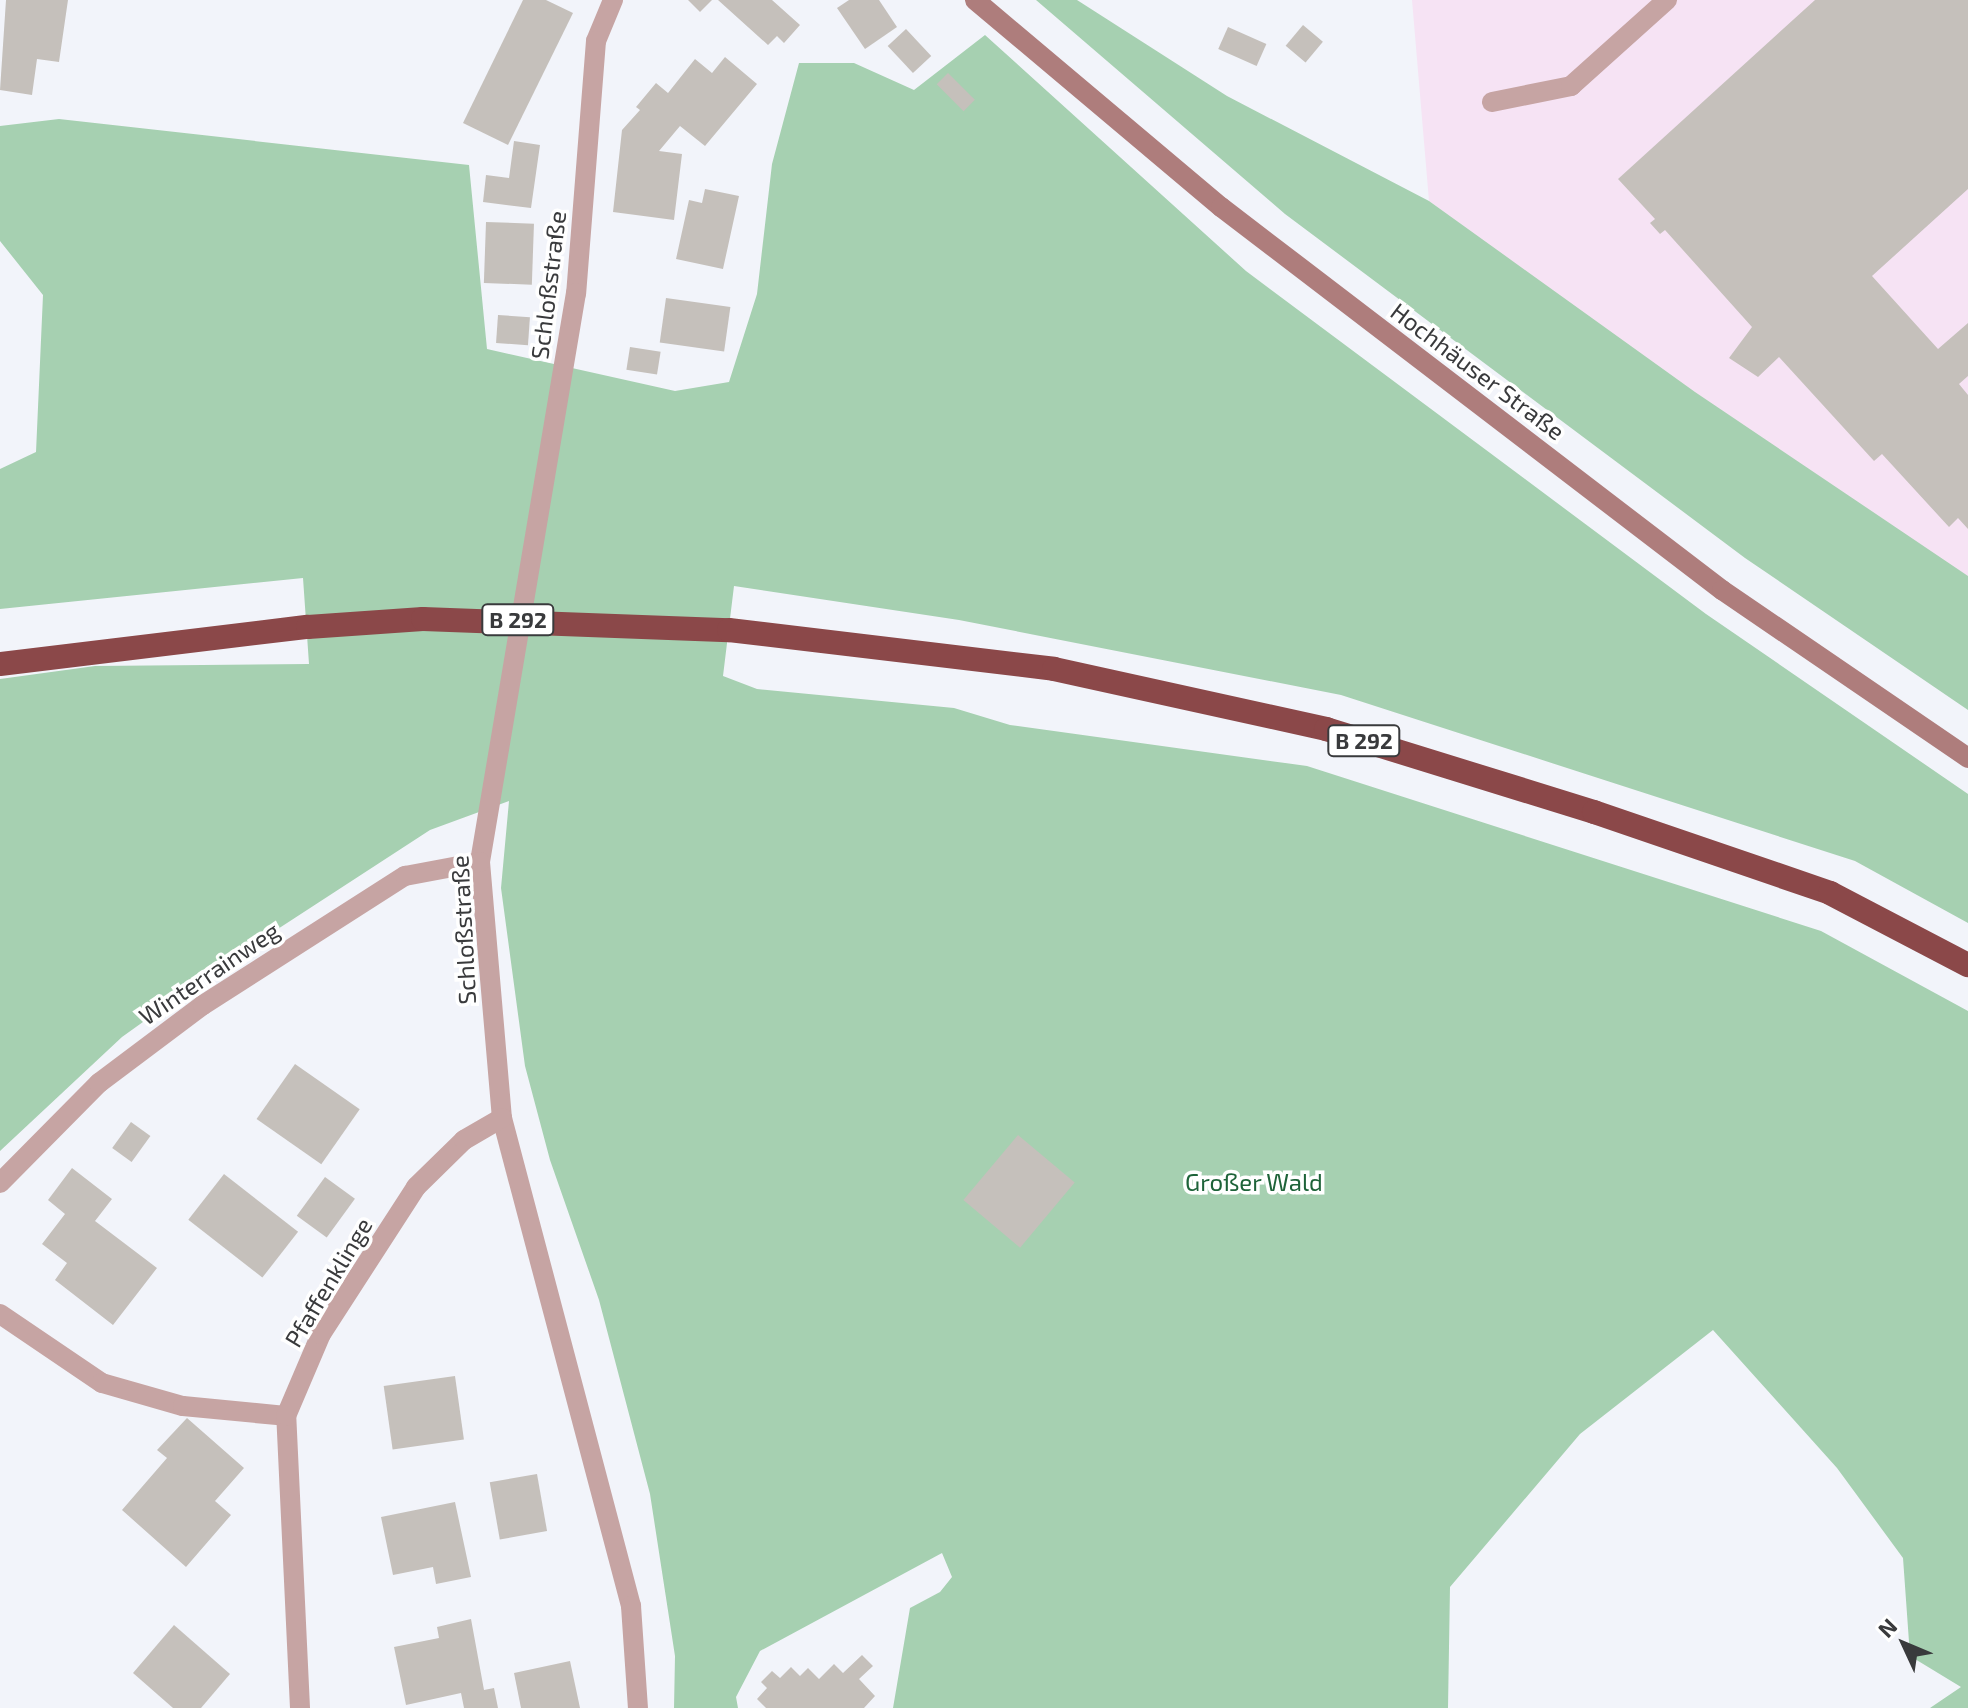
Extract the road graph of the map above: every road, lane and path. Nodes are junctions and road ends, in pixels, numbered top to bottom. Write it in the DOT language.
graph roads {
  1 [pos="613,0"];
  2 [pos="975,0"];
  3 [pos="1667,0"];
  4 [pos="1492,102"];
  5 [pos="0,664"];
  6 [pos="1968,758"];
  7 [pos="480,862"];
  8 [pos="1968,965"];
  9 [pos="502,1118"];
  10 [pos="0,1183"];
  11 [pos="0,1314"];
  12 [pos="286,1416"];
  13 [pos="300,1708"];
  14 [pos="638,1708"];
  1 -- 7 [label="street, Schloßstraße"];
  2 -- 6 [label="street, Hochhäuser Straße"];
  3 -- 4 [label="street"];
  5 -- 8 [label="highway, B 292"];
  7 -- 9 [label="street, Schloßstraße"];
  7 -- 10 [label="street, Winterrainweg"];
  9 -- 12 [label="street, Pfaffenklinge"];
  9 -- 14 [label="street, Schloßstraße"];
  11 -- 12 [label="street"];
  12 -- 13 [label="street, Pfaffenklinge"];
}
